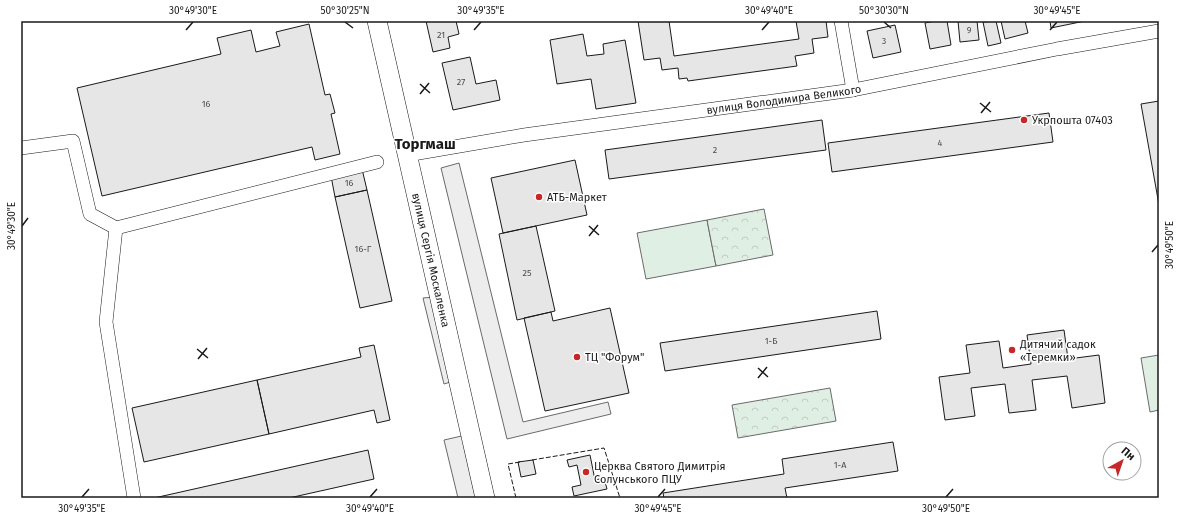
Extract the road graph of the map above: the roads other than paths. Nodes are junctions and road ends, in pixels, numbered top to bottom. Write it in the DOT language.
graph roads {
  1 [pos="377,21"];
  2 [pos="842,21"];
  3 [pos="1159,31"];
  4 [pos="853,90"];
  5 [pos="21,148"];
  6 [pos="407,155"];
  7 [pos="377,162"];
  8 [pos="116,228"];
  9 [pos="134,498"];
  10 [pos="486,498"];
  1 -- 6 [label="main road, вулиця Сергія Москаленка"];
  2 -- 4 [label="street"];
  3 -- 4 [label="street, вулиця Володимира Великого"];
  4 -- 6 [label="street, вулиця Володимира Великого"];
  5 -- 8 [label="street"];
  6 -- 10 [label="main road, вулиця Сергія Москаленка"];
  7 -- 8 [label="street"];
  8 -- 9 [label="street"];
}
